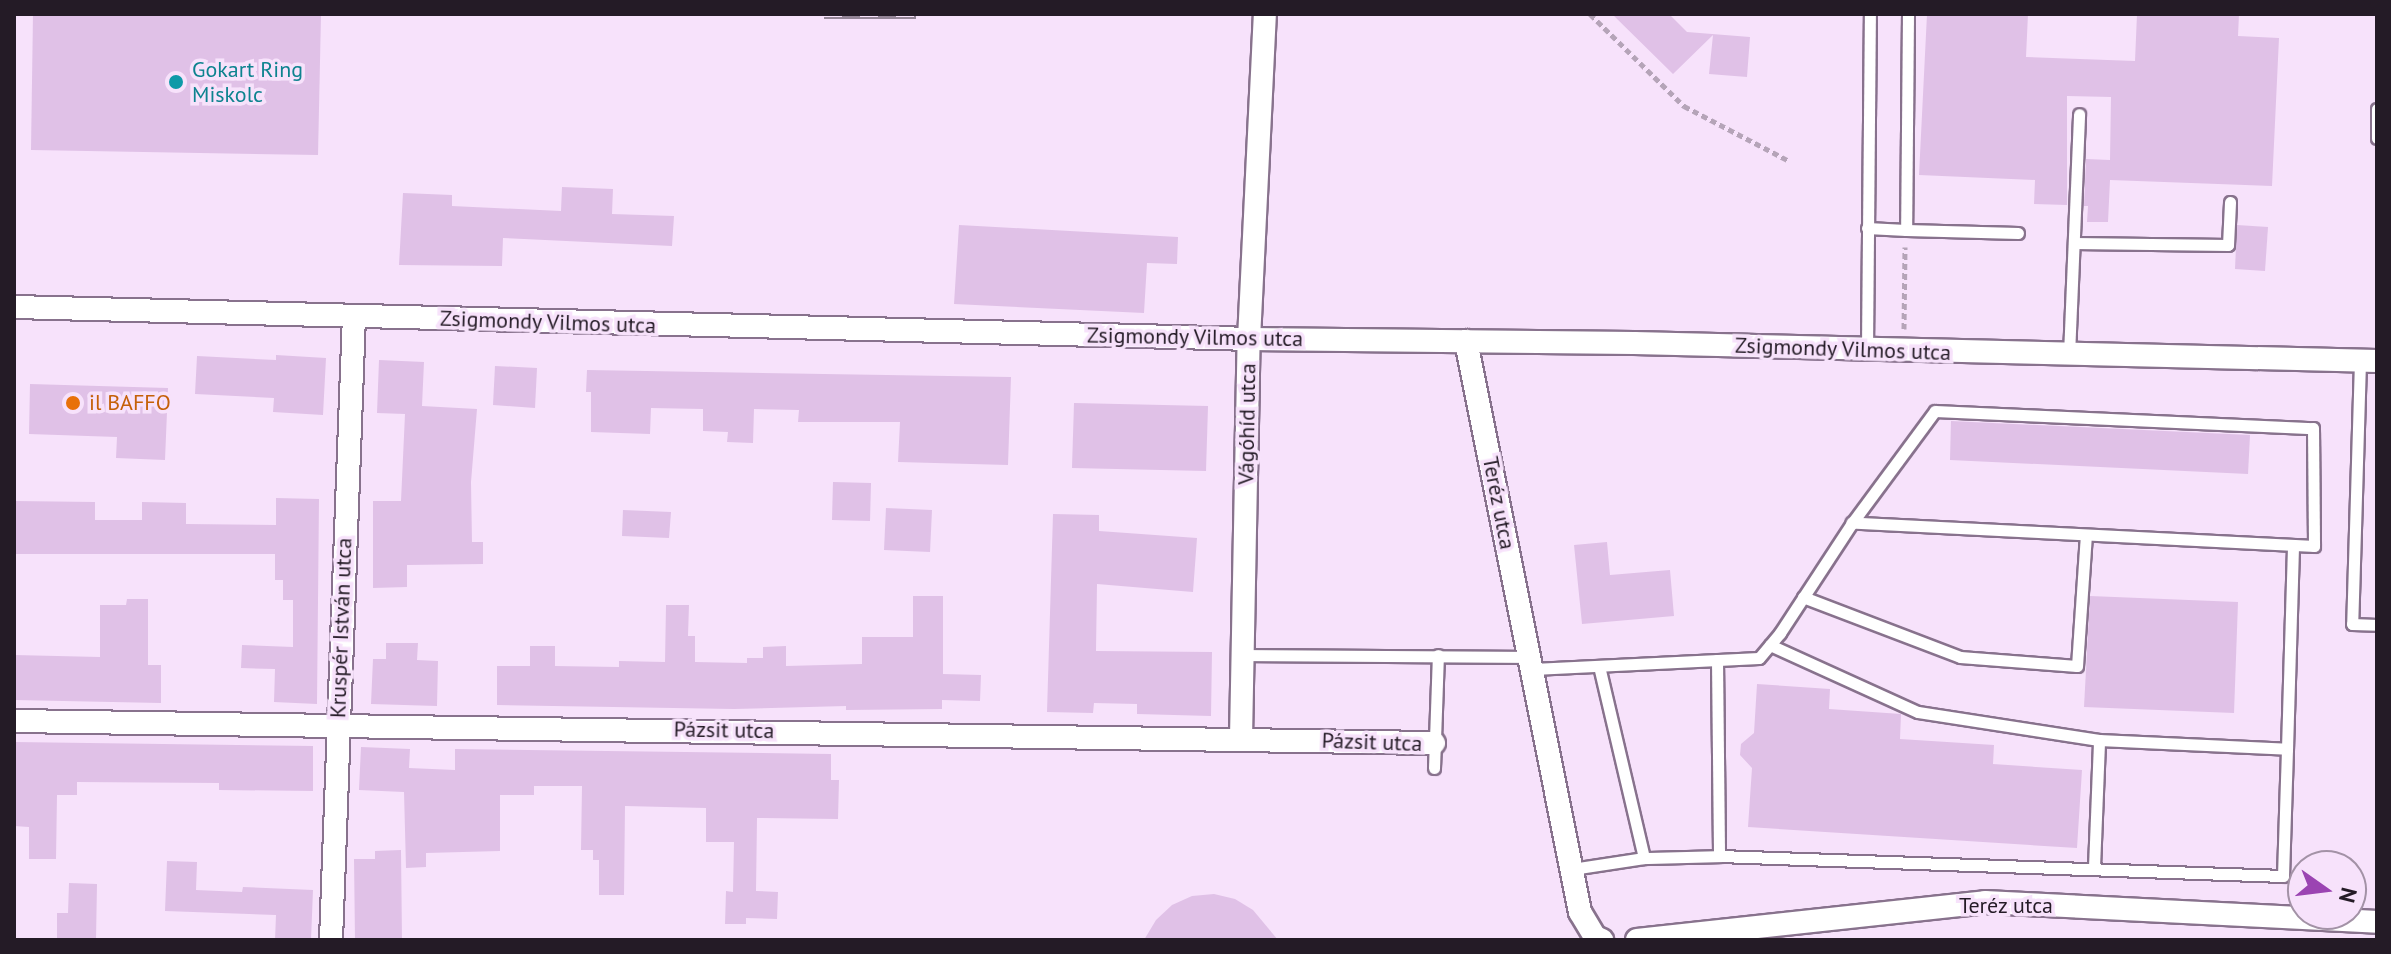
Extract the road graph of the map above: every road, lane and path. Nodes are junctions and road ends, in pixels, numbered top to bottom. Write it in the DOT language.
graph roads {
  1 [pos="1265,14"];
  2 [pos="1590,14"];
  3 [pos="1870,14"];
  4 [pos="1908,14"];
  5 [pos="2377,109"];
  6 [pos="2079,114"];
  7 [pos="2377,138"];
  8 [pos="1789,161"];
  9 [pos="2230,202"];
  10 [pos="1867,228"];
  11 [pos="1906,230"];
  12 [pos="2018,233"];
  13 [pos="2074,243"];
  14 [pos="14,307"];
  15 [pos="354,316"];
  16 [pos="1249,339"];
  17 [pos="1466,341"];
  18 [pos="1867,350"];
  19 [pos="1904,351"];
  20 [pos="2069,355"];
  21 [pos="2369,361"];
  22 [pos="1852,523"];
  23 [pos="2086,535"];
  24 [pos="2293,545"];
  25 [pos="1803,597"];
  26 [pos="2377,625"];
  27 [pos="1770,645"];
  28 [pos="1242,655"];
  29 [pos="1438,655"];
  30 [pos="1717,660"];
  31 [pos="1531,663"];
  32 [pos="1599,666"];
  33 [pos="14,721"];
  34 [pos="337,726"];
  35 [pos="1241,738"];
  36 [pos="2099,740"];
  37 [pos="1434,743"];
  38 [pos="2287,749"];
  39 [pos="1434,768"];
  40 [pos="1719,856"];
  41 [pos="1644,858"];
  42 [pos="2094,867"];
  43 [pos="1572,869"];
  44 [pos="2377,922"];
  45 [pos="331,940"];
  46 [pos="1602,940"];
  47 [pos="1637,940"];
  1 -- 16 [label="street, Vágóhíd utca"];
  2 -- 8 [label="path"];
  3 -- 10 [label="lane"];
  4 -- 11 [label="lane"];
  5 -- 7 [label="lane"];
  6 -- 13 [label="lane"];
  9 -- 13 [label="lane"];
  10 -- 11 [label="lane"];
  10 -- 18 [label="lane"];
  11 -- 12 [label="lane"];
  11 -- 19 [label="path"];
  13 -- 20 [label="lane"];
  14 -- 15 [label="street, Zsigmondy Vilmos utca"];
  15 -- 16 [label="street, Zsigmondy Vilmos utca"];
  15 -- 34 [label="street, Kruspér István utca"];
  16 -- 17 [label="street, Zsigmondy Vilmos utca"];
  16 -- 28 [label="street, Vágóhíd utca"];
  17 -- 18 [label="street, Zsigmondy Vilmos utca"];
  17 -- 31 [label="street, Teréz utca"];
  18 -- 19 [label="street, Zsigmondy Vilmos utca"];
  19 -- 20 [label="street, Zsigmondy Vilmos utca"];
  20 -- 21 [label="street, Zsigmondy Vilmos utca"];
  21 -- 26 [label="lane"];
  22 -- 23 [label="lane"];
  22 -- 24 [label="lane"];
  22 -- 25 [label="lane"];
  23 -- 24 [label="lane"];
  23 -- 25 [label="lane"];
  24 -- 38 [label="lane"];
  25 -- 27 [label="lane"];
  27 -- 30 [label="lane"];
  27 -- 36 [label="lane"];
  28 -- 29 [label="lane"];
  28 -- 35 [label="street, Vágóhíd utca"];
  29 -- 31 [label="lane"];
  29 -- 37 [label="lane"];
  30 -- 32 [label="lane"];
  30 -- 40 [label="lane"];
  31 -- 32 [label="lane"];
  31 -- 43 [label="street, Teréz utca"];
  32 -- 41 [label="lane"];
  33 -- 34 [label="street, Pázsit utca"];
  34 -- 35 [label="street, Pázsit utca"];
  34 -- 45 [label="street, Kruspér István utca"];
  35 -- 37 [label="street, Pázsit utca"];
  36 -- 38 [label="lane"];
  36 -- 42 [label="lane"];
  37 -- 39 [label="lane"];
  38 -- 42 [label="lane"];
  40 -- 41 [label="lane"];
  40 -- 42 [label="lane"];
  41 -- 43 [label="lane"];
  43 -- 46 [label="street, Teréz utca"];
  44 -- 47 [label="street, Teréz utca"];
}
